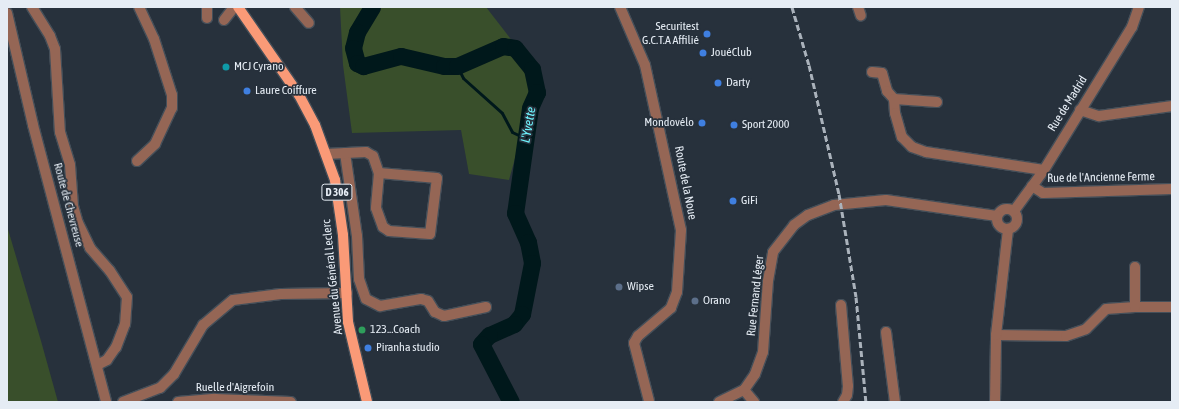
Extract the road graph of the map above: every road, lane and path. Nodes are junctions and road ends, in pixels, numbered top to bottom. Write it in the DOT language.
graph roads {
  1 [pos="32,7"];
  2 [pos="139,7"];
  3 [pos="207,7"];
  4 [pos="234,7"];
  5 [pos="238,7"];
  6 [pos="295,7"];
  7 [pos="620,7"];
  8 [pos="1139,7"];
  9 [pos="7,13"];
  10 [pos="207,18"];
  11 [pos="224,20"];
  12 [pos="309,23"];
  13 [pos="872,72"];
  14 [pos="894,98"];
  15 [pos="937,102"];
  16 [pos="1172,106"];
  17 [pos="1080,110"];
  18 [pos="345,153"];
  19 [pos="326,154"];
  20 [pos="137,161"];
  21 [pos="1044,170"];
  22 [pos="379,173"];
  23 [pos="1032,186"];
  24 [pos="1172,189"];
  25 [pos="1014,211"];
  26 [pos="997,216"];
  27 [pos="1008,229"];
  28 [pos="1135,267"];
  29 [pos="347,293"];
  30 [pos="841,305"];
  31 [pos="486,307"];
  32 [pos="1135,307"];
  33 [pos="1172,307"];
  34 [pos="886,332"];
  35 [pos="996,335"];
  36 [pos="97,364"];
  37 [pos="744,390"];
  38 [pos="105,398"];
  39 [pos="114,402"];
  40 [pos="123,402"];
  41 [pos="178,402"];
  42 [pos="292,402"];
  43 [pos="366,402"];
  44 [pos="648,402"];
  45 [pos="719,402"];
  46 [pos="754,402"];
  47 [pos="843,402"];
  48 [pos="895,402"];
  49 [pos="995,402"];
  1 -- 36 [label="street"];
  2 -- 20 [label="street"];
  3 -- 10 [label="street"];
  4 -- 11 [label="street"];
  5 -- 19 [label="main road, Avenue du Général Leclerc / D 306"];
  6 -- 12 [label="street"];
  7 -- 44 [label="street, Route de la Noue"];
  8 -- 17 [label="street, Rue de Madrid"];
  9 -- 36 [label="street, Route de Chevreuse"];
  13 -- 14 [label="street"];
  14 -- 15 [label="street"];
  14 -- 21 [label="street"];
  16 -- 17 [label="street"];
  17 -- 21 [label="street, Rue de Madrid"];
  18 -- 19 [label="street"];
  18 -- 22 [label="street"];
  18 -- 31 [label="street"];
  19 -- 29 [label="main road, Avenue du Général Leclerc / D 306"];
  21 -- 23 [label="street, Rue de Madrid"];
  22 -- 22 [label="street"];
  23 -- 24 [label="street, Rue de l'Ancienne Ferme"];
  23 -- 25 [label="street, Rue de Madrid"];
  25 -- 26 [label="street"];
  25 -- 27 [label="street"];
  26 -- 27 [label="street"];
  26 -- 37 [label="street, Rue Fernand Léger"];
  27 -- 35 [label="street"];
  28 -- 32 [label="street"];
  29 -- 40 [label="street"];
  29 -- 43 [label="main road, Avenue du Général Leclerc / D 306"];
  30 -- 47 [label="street"];
  32 -- 33 [label="street"];
  32 -- 35 [label="street"];
  34 -- 48 [label="street"];
  35 -- 49 [label="street"];
  36 -- 38 [label="street, Route de Chevreuse"];
  37 -- 45 [label="street"];
  37 -- 46 [label="street"];
  38 -- 39 [label="street"];
  41 -- 42 [label="street, Ruelle d'Aigrefoin"];
}
